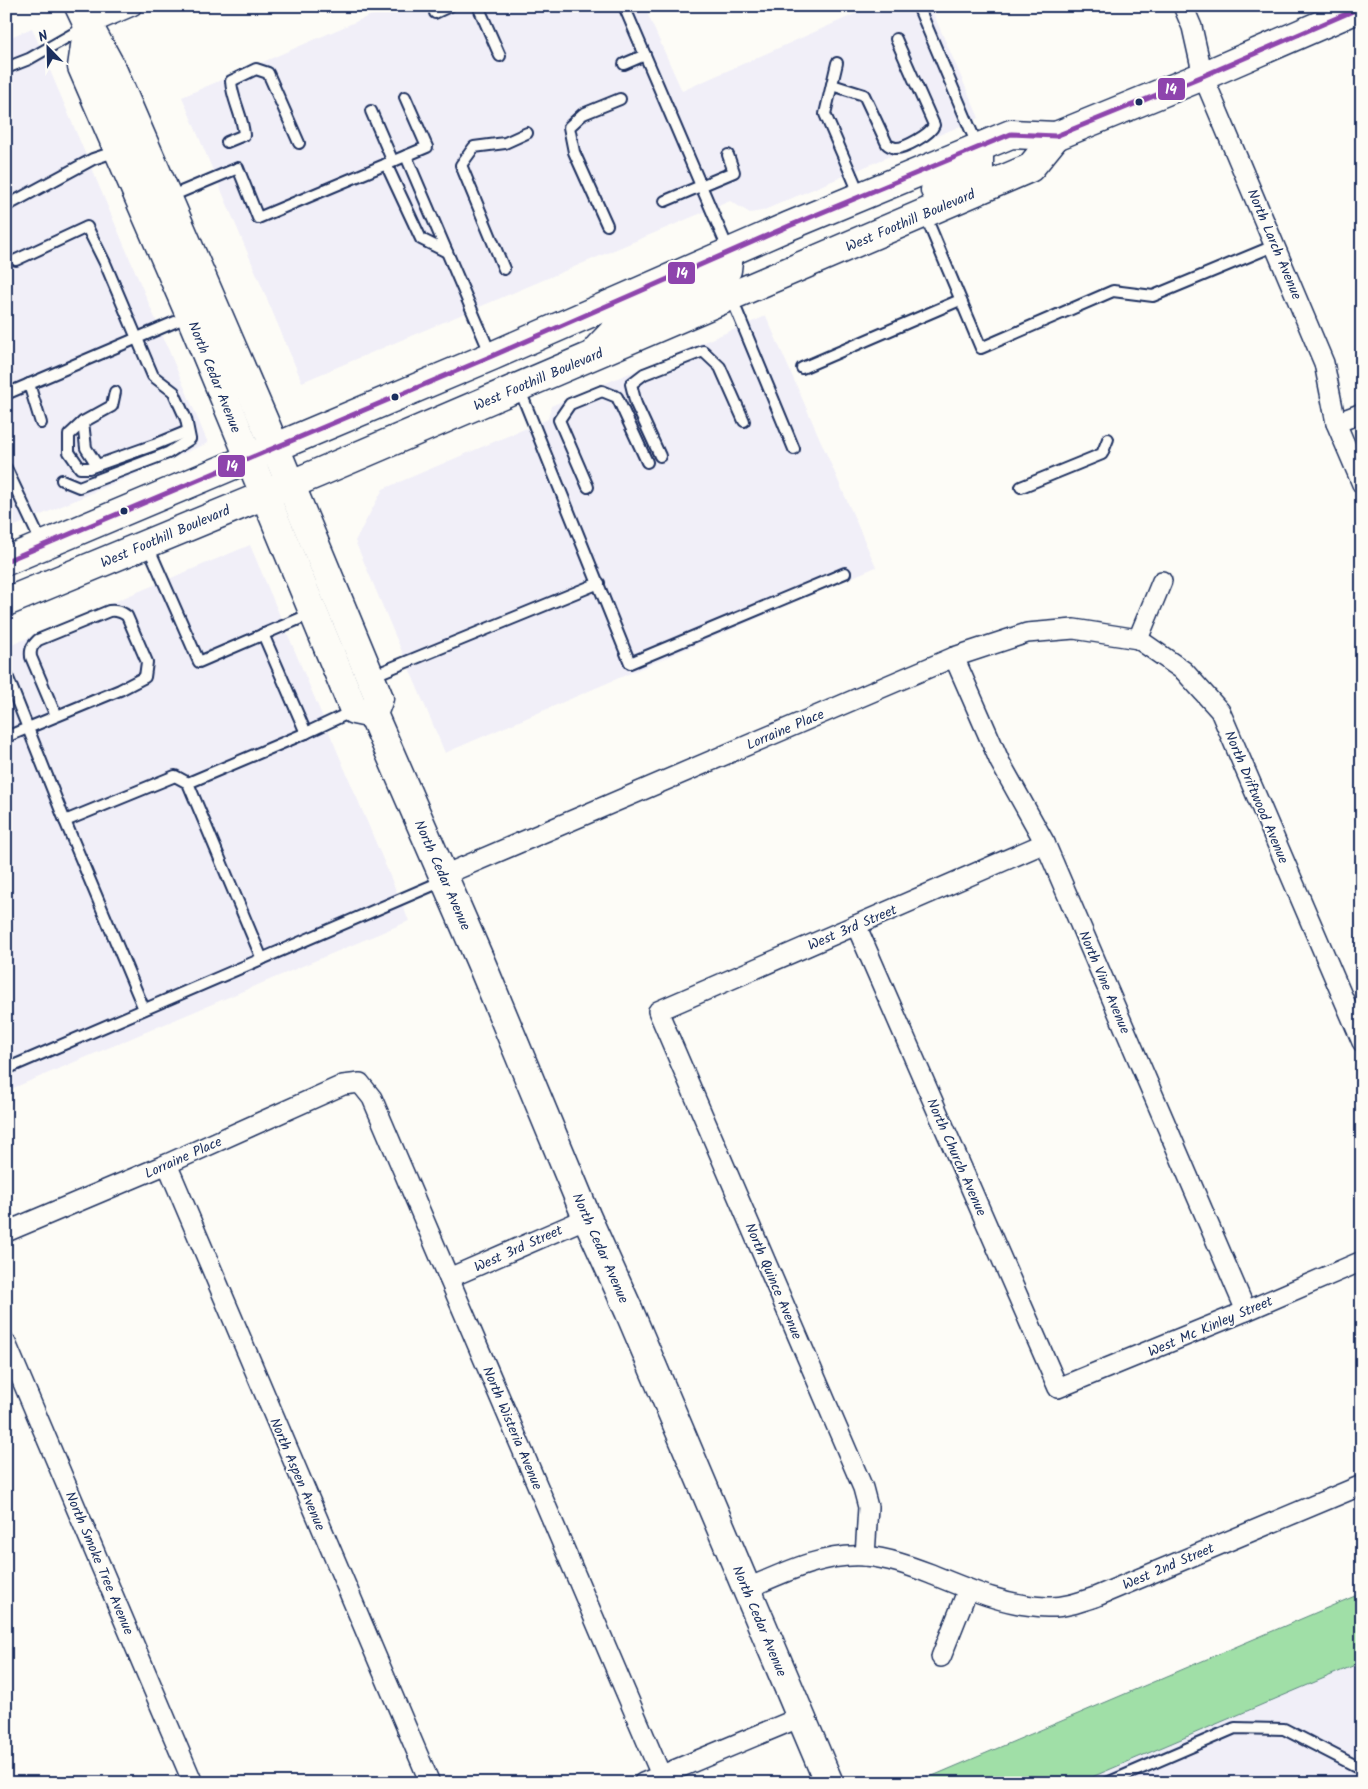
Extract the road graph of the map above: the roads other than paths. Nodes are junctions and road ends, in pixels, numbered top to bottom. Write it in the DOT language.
graph roads {
  1 [pos="132,6"];
  2 [pos="450,6"];
  3 [pos="478,6"];
  4 [pos="624,6"];
  5 [pos="918,6"];
  6 [pos="1183,6"];
  7 [pos="1362,6"];
  8 [pos="435,13"];
  9 [pos="84,16"];
  10 [pos="896,39"];
  11 [pos="645,55"];
  12 [pos="500,56"];
  13 [pos="837,63"];
  14 [pos="624,64"];
  15 [pos="6,68"];
  16 [pos="1203,76"];
  17 [pos="832,86"];
  18 [pos="405,97"];
  19 [pos="620,99"];
  20 [pos="371,111"];
  21 [pos="104,116"];
  22 [pos="526,133"];
  23 [pos="1056,136"];
  24 [pos="227,142"];
  25 [pos="298,142"];
  26 [pos="979,148"];
  27 [pos="118,150"];
  28 [pos="728,155"];
  29 [pos="406,156"];
  30 [pos="389,163"];
  31 [pos="701,185"];
  32 [pos="861,196"];
  33 [pos="168,198"];
  34 [pos="665,200"];
  35 [pos="6,206"];
  36 [pos="924,214"];
  37 [pos="607,225"];
  38 [pos="1276,245"];
  39 [pos="447,252"];
  40 [pos="729,252"];
  41 [pos="820,258"];
  42 [pos="16,260"];
  43 [pos="504,269"];
  44 [pos="731,296"];
  45 [pos="960,300"];
  46 [pos="190,315"];
  47 [pos="136,338"];
  48 [pos="492,356"];
  49 [pos="592,356"];
  50 [pos="802,368"];
  51 [pos="29,384"];
  52 [pos="519,387"];
  53 [pos="115,392"];
  54 [pos="6,394"];
  55 [pos="1362,413"];
  56 [pos="744,421"];
  57 [pos="83,422"];
  58 [pos="41,423"];
  59 [pos="1336,423"];
  60 [pos="188,431"];
  61 [pos="1108,439"];
  62 [pos="274,448"];
  63 [pos="794,449"];
  64 [pos="660,456"];
  65 [pos="248,459"];
  66 [pos="647,462"];
  67 [pos="97,465"];
  68 [pos="6,468"];
  69 [pos="62,480"];
  70 [pos="289,484"];
  71 [pos="1362,484"];
  72 [pos="588,487"];
  73 [pos="1021,487"];
  74 [pos="263,494"];
  75 [pos="147,543"];
  76 [pos="42,545"];
  77 [pos="6,561"];
  78 [pos="845,573"];
  79 [pos="1162,581"];
  80 [pos="599,583"];
  81 [pos="6,602"];
  82 [pos="313,613"];
  83 [pos="264,634"];
  84 [pos="1138,639"];
  85 [pos="954,657"];
  86 [pos="6,673"];
  87 [pos="371,677"];
  88 [pos="364,712"];
  89 [pos="56,716"];
  90 [pos="28,728"];
  91 [pos="306,733"];
  92 [pos="6,737"];
  93 [pos="188,783"];
  94 [pos="65,822"];
  95 [pos="1046,843"];
  96 [pos="444,877"];
  97 [pos="856,926"];
  98 [pos="262,959"];
  99 [pos="144,1009"];
  100 [pos="658,1011"];
  101 [pos="1362,1042"];
  102 [pos="6,1069"];
  103 [pos="360,1083"];
  104 [pos="167,1164"];
  105 [pos="587,1218"];
  106 [pos="6,1232"];
  107 [pos="1362,1261"];
  108 [pos="449,1278"];
  109 [pos="1246,1311"];
  110 [pos="6,1343"];
  111 [pos="1058,1388"];
  112 [pos="1362,1485"];
  113 [pos="865,1556"];
  114 [pos="746,1589"];
  115 [pos="968,1589"];
  116 [pos="941,1657"];
  117 [pos="801,1717"];
  118 [pos="1362,1770"];
  119 [pos="661,1775"];
  120 [pos="193,1783"];
  121 [pos="430,1783"];
  122 [pos="643,1783"];
  123 [pos="829,1783"];
  124 [pos="1107,1783"];
  1 -- 9 [label="street"];
  2 -- 8 [label="lane"];
  3 -- 12 [label="lane"];
  4 -- 11 [label="lane"];
  5 -- 26 [label="lane"];
  6 -- 16 [label="street, North Larch Avenue"];
  7 -- 16 [label="main road, West Foothill Boulevard"];
  9 -- 15 [label="lane"];
  9 -- 21 [label="main road, North Cedar Avenue"];
  9 -- 33 [label="main road, North Cedar Avenue"];
  10 -- 17 [label="lane"];
  11 -- 14 [label="lane"];
  11 -- 31 [label="lane"];
  13 -- 17 [label="lane"];
  16 -- 23 [label="main road, West Foothill Boulevard"];
  16 -- 38 [label="street, North Larch Avenue"];
  17 -- 32 [label="lane"];
  18 -- 29 [label="lane"];
  19 -- 37 [label="lane"];
  20 -- 30 [label="lane"];
  21 -- 27 [label="main road, North Cedar Avenue"];
  21 -- 33 [label="main road"];
  22 -- 43 [label="lane"];
  23 -- 26 [label="main road, West Foothill Boulevard"];
  23 -- 36 [label="main road, West Foothill Boulevard"];
  24 -- 25 [label="lane"];
  26 -- 32 [label="main road, West Foothill Boulevard"];
  26 -- 41 [label="main road"];
  27 -- 35 [label="lane"];
  27 -- 46 [label="main road, North Cedar Avenue"];
  28 -- 31 [label="lane"];
  29 -- 30 [label="lane"];
  29 -- 39 [label="lane"];
  30 -- 33 [label="lane"];
  30 -- 39 [label="lane"];
  31 -- 34 [label="lane"];
  31 -- 40 [label="lane"];
  32 -- 40 [label="main road, West Foothill Boulevard"];
  33 -- 62 [label="main road, North Cedar Avenue"];
  36 -- 41 [label="main road, West Foothill Boulevard"];
  36 -- 45 [label="lane"];
  38 -- 45 [label="lane"];
  38 -- 59 [label="street, North Larch Avenue"];
  39 -- 48 [label="lane"];
  40 -- 48 [label="main road, West Foothill Boulevard"];
  40 -- 49 [label="main road"];
  41 -- 44 [label="main road, West Foothill Boulevard"];
  42 -- 47 [label="lane"];
  44 -- 49 [label="main road, West Foothill Boulevard"];
  44 -- 63 [label="lane"];
  45 -- 50 [label="lane"];
  46 -- 47 [label="lane"];
  46 -- 65 [label="main road, North Cedar Avenue"];
  47 -- 51 [label="lane"];
  47 -- 60 [label="lane"];
  48 -- 62 [label="main road, West Foothill Boulevard"];
  49 -- 52 [label="main road, West Foothill Boulevard"];
  51 -- 54 [label="lane"];
  51 -- 58 [label="lane"];
  52 -- 70 [label="main road, West Foothill Boulevard"];
  52 -- 80 [label="lane"];
  53 -- 57 [label="lane"];
  55 -- 59 [label="street"];
  56 -- 64 [label="lane"];
  57 -- 67 [label="lane"];
  57 -- 67 [label="lane"];
  59 -- 71 [label="street, North Larch Avenue"];
  60 -- 67 [label="lane"];
  60 -- 69 [label="lane"];
  61 -- 73 [label="lane"];
  62 -- 65 [label="main road, West Foothill Boulevard"];
  62 -- 70 [label="main road, North Cedar Avenue"];
  65 -- 74 [label="main road, North Cedar Avenue"];
  65 -- 76 [label="main road, West Foothill Boulevard"];
  66 -- 72 [label="lane"];
  68 -- 76 [label="lane"];
  70 -- 74 [label="main road, West Foothill Boulevard"];
  70 -- 87 [label="main road, North Cedar Avenue"];
  74 -- 75 [label="main road, West Foothill Boulevard"];
  74 -- 82 [label="main road, North Cedar Avenue"];
  75 -- 81 [label="main road, West Foothill Boulevard"];
  75 -- 83 [label="lane"];
  76 -- 77 [label="main road, West Foothill Boulevard"];
  78 -- 80 [label="lane"];
  79 -- 84 [label="street"];
  80 -- 87 [label="lane"];
  82 -- 83 [label="lane"];
  82 -- 88 [label="main road, North Cedar Avenue"];
  83 -- 91 [label="lane"];
  84 -- 85 [label="street, Lorraine Place"];
  84 -- 101 [label="street, North Driftwood Avenue"];
  85 -- 95 [label="street, North Vine Avenue"];
  85 -- 96 [label="street, Lorraine Place"];
  86 -- 90 [label="lane"];
  87 -- 88 [label="main road, North Cedar Avenue"];
  88 -- 91 [label="lane"];
  88 -- 96 [label="main road, North Cedar Avenue"];
  89 -- 89 [label="lane"];
  89 -- 90 [label="lane"];
  90 -- 92 [label="lane"];
  90 -- 94 [label="lane"];
  91 -- 93 [label="lane"];
  93 -- 94 [label="lane"];
  93 -- 98 [label="lane"];
  94 -- 99 [label="lane"];
  95 -- 97 [label="street, West 3rd Street"];
  95 -- 109 [label="street, North Vine Avenue"];
  96 -- 98 [label="lane"];
  96 -- 105 [label="main road, North Cedar Avenue"];
  97 -- 100 [label="street, West 3rd Street"];
  97 -- 111 [label="street, North Church Avenue"];
  98 -- 99 [label="lane"];
  99 -- 102 [label="lane"];
  100 -- 113 [label="street, North Quince Avenue"];
  103 -- 104 [label="street, Lorraine Place"];
  103 -- 108 [label="street, North Wisteria Avenue"];
  104 -- 106 [label="street, Lorraine Place"];
  104 -- 121 [label="street, North Aspen Avenue"];
  105 -- 108 [label="street, West 3rd Street"];
  105 -- 114 [label="main road, North Cedar Avenue"];
  107 -- 109 [label="street, West Mc Kinley Street"];
  108 -- 119 [label="street, North Wisteria Avenue"];
  109 -- 111 [label="street, West Mc Kinley Street"];
  110 -- 120 [label="street, North Smoke Tree Avenue"];
  112 -- 115 [label="street, West 2nd Street"];
  113 -- 114 [label="street, West 2nd Street"];
  113 -- 115 [label="street, West 2nd Street"];
  114 -- 117 [label="main road, North Cedar Avenue"];
  115 -- 116 [label="street"];
  117 -- 119 [label="street"];
  117 -- 123 [label="main road, North Cedar Avenue"];
  118 -- 124 [label="lane"];
  119 -- 122 [label="street"];
}
